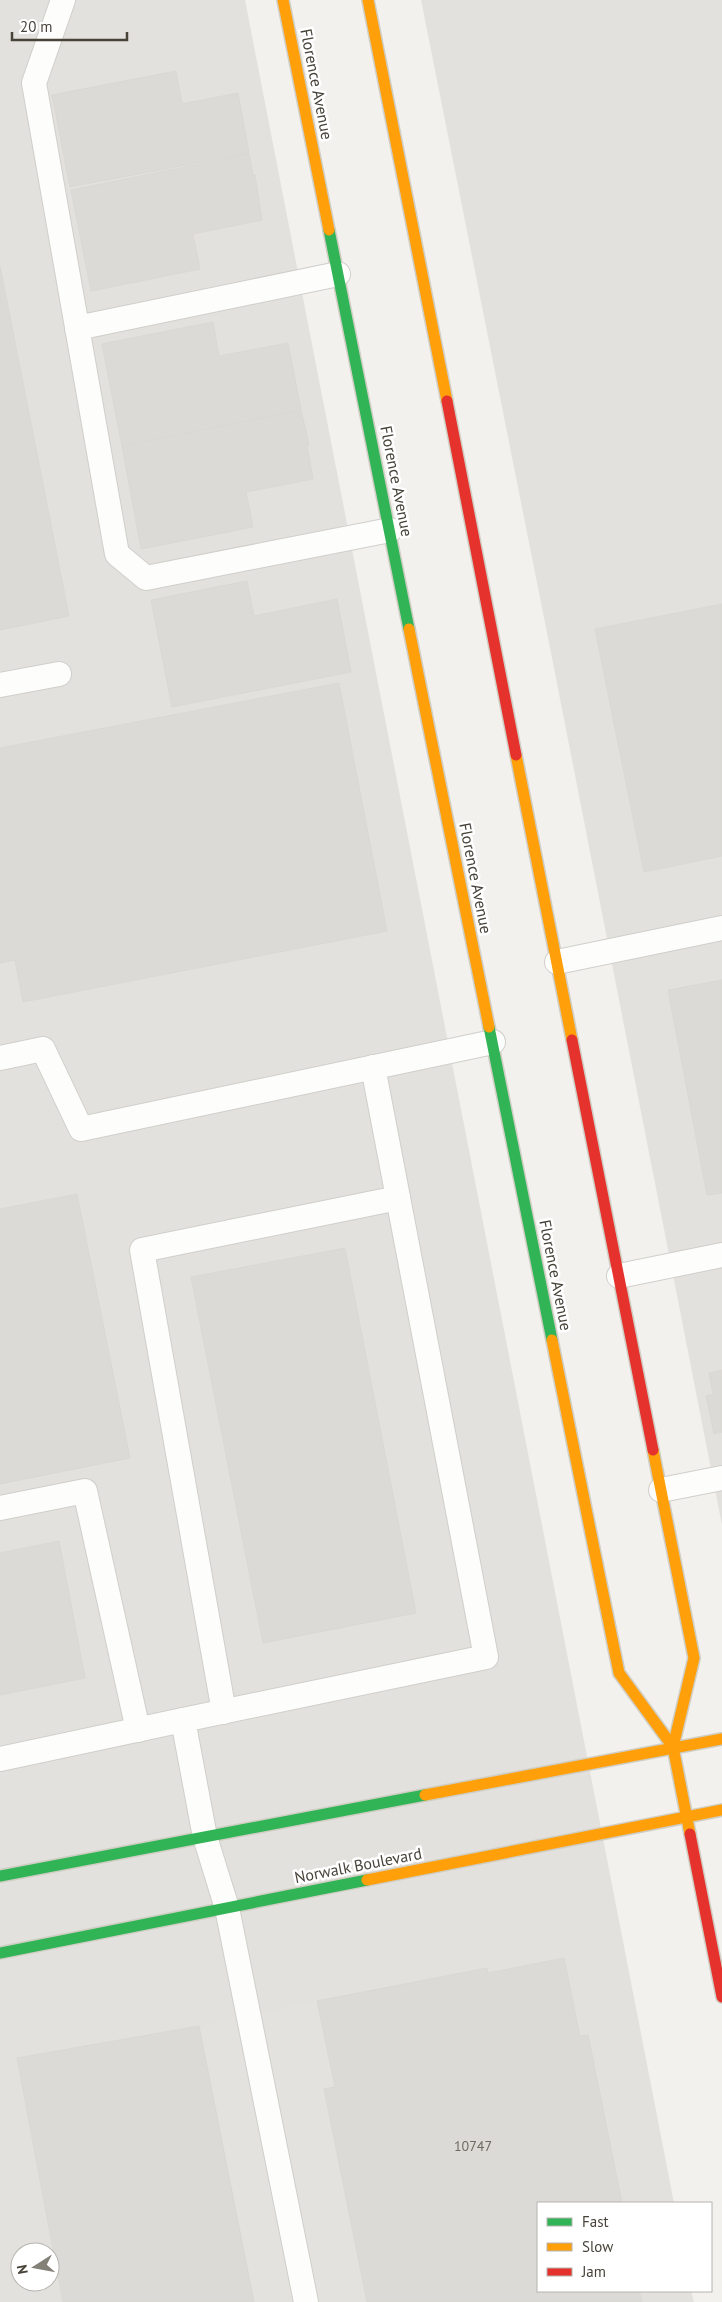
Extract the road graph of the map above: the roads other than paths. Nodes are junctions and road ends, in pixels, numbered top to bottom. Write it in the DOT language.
graph roads {
  1 [pos="63,0"];
  2 [pos="283,0"];
  3 [pos="368,0"];
  4 [pos="338,274"];
  5 [pos="77,328"];
  6 [pos="390,530"];
  7 [pos="59,674"];
  8 [pos="0,685"];
  9 [pos="722,928"];
  10 [pos="557,962"];
  11 [pos="493,1042"];
  12 [pos="0,1058"];
  13 [pos="373,1067"];
  14 [pos="398,1198"];
  15 [pos="722,1255"];
  16 [pos="619,1276"];
  17 [pos="722,1478"];
  18 [pos="661,1490"];
  19 [pos="0,1508"];
  20 [pos="224,1712"];
  21 [pos="183,1720"];
  22 [pos="138,1730"];
  23 [pos="722,1739"];
  24 [pos="673,1748"];
  25 [pos="0,1759"];
  26 [pos="722,1810"];
  27 [pos="685,1817"];
  28 [pos="204,1837"];
  29 [pos="0,1876"];
  30 [pos="227,1908"];
  31 [pos="0,1953"];
  32 [pos="722,1997"];
  33 [pos="306,2302"];
  1 -- 5 [label="lane"];
  2 -- 4 [label="main road, Florence Avenue"];
  3 -- 10 [label="main road, Florence Avenue"];
  4 -- 5 [label="lane"];
  4 -- 6 [label="main road, Florence Avenue"];
  5 -- 6 [label="lane"];
  6 -- 11 [label="main road, Florence Avenue"];
  7 -- 8 [label="lane"];
  9 -- 10 [label="lane"];
  10 -- 16 [label="main road, Florence Avenue"];
  11 -- 13 [label="lane"];
  11 -- 24 [label="main road, Florence Avenue"];
  12 -- 13 [label="lane"];
  13 -- 14 [label="lane"];
  14 -- 20 [label="lane"];
  14 -- 20 [label="lane"];
  15 -- 16 [label="lane"];
  16 -- 18 [label="main road, Florence Avenue"];
  17 -- 18 [label="lane"];
  18 -- 24 [label="main road, Florence Avenue"];
  19 -- 22 [label="lane"];
  20 -- 21 [label="lane"];
  21 -- 22 [label="lane"];
  21 -- 28 [label="lane"];
  22 -- 25 [label="lane"];
  23 -- 24 [label="main road"];
  24 -- 27 [label="main road, Florence Avenue"];
  24 -- 28 [label="main road"];
  26 -- 27 [label="main road, Norwalk Boulevard"];
  27 -- 30 [label="main road, Norwalk Boulevard"];
  27 -- 32 [label="main road, Florence Avenue"];
  28 -- 29 [label="main road"];
  28 -- 30 [label="lane"];
  30 -- 31 [label="main road, Norwalk Boulevard"];
  30 -- 33 [label="lane"];
}
